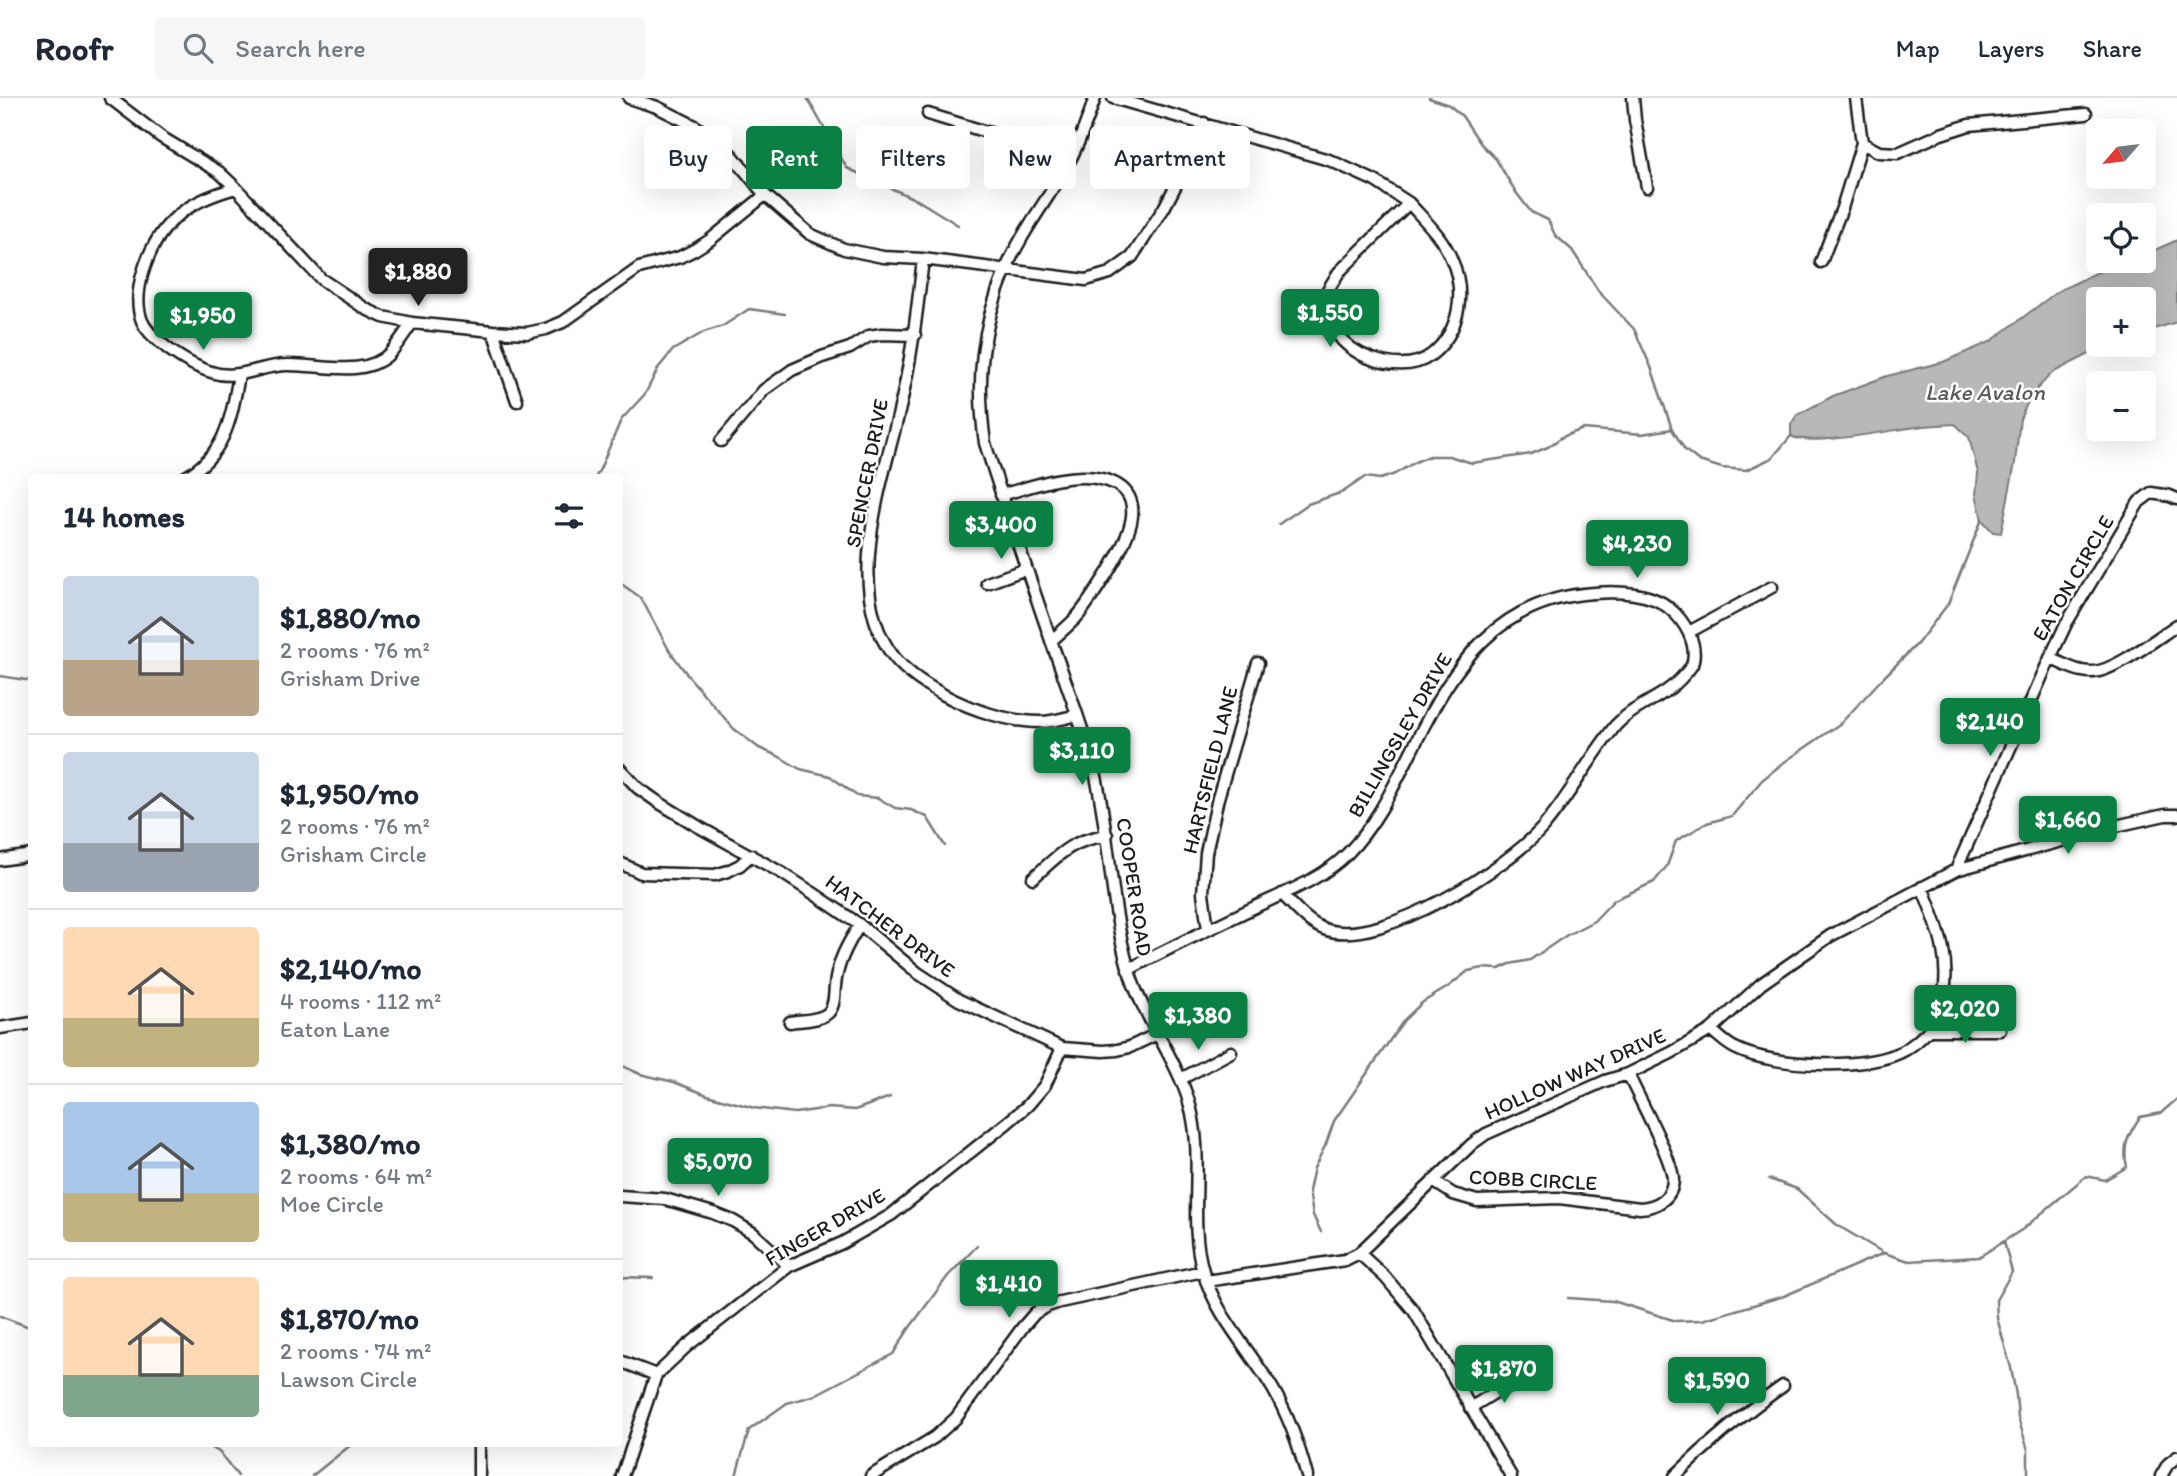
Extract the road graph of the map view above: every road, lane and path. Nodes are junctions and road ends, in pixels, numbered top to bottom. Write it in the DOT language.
graph roads {
  1 [pos="110,98"];
  2 [pos="629,98"];
  3 [pos="1095,98"];
  4 [pos="1113,98"];
  5 [pos="1633,98"];
  6 [pos="1856,98"];
  7 [pos="928,114"];
  8 [pos="2086,114"];
  9 [pos="1204,122"];
  10 [pos="984,131"];
  11 [pos="1862,143"];
  12 [pos="1076,146"];
  13 [pos="1647,187"];
  14 [pos="236,188"];
  15 [pos="1052,189"];
  16 [pos="765,195"];
  17 [pos="1409,203"];
  18 [pos="923,259"];
  19 [pos="1821,262"];
  20 [pos="1006,270"];
  21 [pos="412,323"];
  22 [pos="494,331"];
  23 [pos="915,335"];
  24 [pos="239,375"];
  25 [pos="517,401"];
  26 [pos="721,441"];
  27 [pos="190,474"];
  28 [pos="1002,495"];
  29 [pos="2177,499"];
  30 [pos="1026,569"];
  31 [pos="986,583"];
  32 [pos="1772,587"];
  33 [pos="2177,625"];
  34 [pos="1689,632"];
  35 [pos="1051,641"];
  36 [pos="2050,658"];
  37 [pos="1258,663"];
  38 [pos="1077,715"];
  39 [pos="623,772"];
  40 [pos="2177,815"];
  41 [pos="1107,835"];
  42 [pos="751,855"];
  43 [pos="28,856"];
  44 [pos="0,860"];
  45 [pos="623,864"];
  46 [pos="1956,870"];
  47 [pos="1033,878"];
  48 [pos="1922,887"];
  49 [pos="1282,894"];
  50 [pos="860,925"];
  51 [pos="1208,929"];
  52 [pos="1128,970"];
  53 [pos="790,1022"];
  54 [pos="28,1024"];
  55 [pos="0,1028"];
  56 [pos="1711,1030"];
  57 [pos="1929,1030"];
  58 [pos="2000,1030"];
  59 [pos="1157,1034"];
  60 [pos="1062,1048"];
  61 [pos="1231,1052"];
  62 [pos="1628,1074"];
  63 [pos="1181,1079"];
  64 [pos="1433,1181"];
  65 [pos="623,1196"];
  66 [pos="1359,1253"];
  67 [pos="789,1266"];
  68 [pos="1204,1276"];
  69 [pos="623,1362"];
  70 [pos="656,1375"];
  71 [pos="1528,1381"];
  72 [pos="1783,1386"];
  73 [pos="1470,1408"];
  74 [pos="479,1447"];
  75 [pos="2177,1457"];
  76 [pos="479,1476"];
  77 [pos="622,1476"];
  78 [pos="871,1476"];
  79 [pos="1307,1476"];
  80 [pos="1511,1476"];
  81 [pos="1675,1476"];
  82 [pos="2161,1476"];
  1 -- 14 [label="street"];
  2 -- 16 [label="street"];
  3 -- 12 [label="street, COOPER ROAD"];
  4 -- 9 [label="street"];
  5 -- 13 [label="street"];
  6 -- 11 [label="street"];
  7 -- 10 [label="street"];
  8 -- 11 [label="street"];
  9 -- 17 [label="street"];
  9 -- 20 [label="street"];
  11 -- 19 [label="street"];
  14 -- 21 [label="street"];
  14 -- 24 [label="street"];
  15 -- 20 [label="street, COOPER ROAD"];
  16 -- 18 [label="street"];
  16 -- 22 [label="street"];
  17 -- 17 [label="street"];
  18 -- 20 [label="street"];
  18 -- 23 [label="street, SPENCER DRIVE"];
  20 -- 28 [label="street, COOPER ROAD"];
  21 -- 22 [label="street"];
  21 -- 24 [label="street"];
  22 -- 25 [label="street"];
  23 -- 26 [label="street"];
  23 -- 38 [label="street, SPENCER DRIVE"];
  24 -- 27 [label="street"];
  28 -- 30 [label="street, COOPER ROAD"];
  28 -- 35 [label="street"];
  29 -- 36 [label="street, EATON CIRCLE"];
  30 -- 31 [label="street"];
  30 -- 35 [label="street, COOPER ROAD"];
  32 -- 34 [label="street"];
  33 -- 36 [label="street, EATON CIRCLE"];
  34 -- 49 [label="street"];
  34 -- 49 [label="street, BILLINGSLEY DRIVE"];
  35 -- 38 [label="street, COOPER ROAD"];
  36 -- 46 [label="street"];
  37 -- 51 [label="street, HARTSFIELD LANE"];
  38 -- 41 [label="street, COOPER ROAD"];
  39 -- 42 [label="street, HATCHER DRIVE"];
  40 -- 46 [label="street, HOLLOW WAY DRIVE"];
  41 -- 47 [label="street"];
  41 -- 52 [label="street, COOPER ROAD"];
  42 -- 45 [label="street"];
  42 -- 50 [label="street, HATCHER DRIVE"];
  43 -- 44 [label="street"];
  46 -- 48 [label="street, HOLLOW WAY DRIVE"];
  48 -- 56 [label="street, HOLLOW WAY DRIVE"];
  48 -- 57 [label="street"];
  49 -- 51 [label="street, BILLINGSLEY DRIVE"];
  50 -- 53 [label="street"];
  50 -- 60 [label="street, HATCHER DRIVE"];
  51 -- 52 [label="street, BILLINGSLEY DRIVE"];
  52 -- 59 [label="street, COOPER ROAD"];
  54 -- 55 [label="street"];
  56 -- 57 [label="street"];
  56 -- 62 [label="street, HOLLOW WAY DRIVE"];
  57 -- 58 [label="street"];
  59 -- 60 [label="street, HATCHER DRIVE"];
  59 -- 63 [label="street, COOPER ROAD"];
  60 -- 67 [label="street, FINGER DRIVE"];
  61 -- 63 [label="street"];
  62 -- 64 [label="street, HOLLOW WAY DRIVE"];
  62 -- 64 [label="street, COBB CIRCLE"];
  63 -- 68 [label="street, COOPER ROAD"];
  64 -- 66 [label="street, HOLLOW WAY DRIVE"];
  65 -- 67 [label="street"];
  66 -- 68 [label="street, HOLLOW WAY DRIVE"];
  66 -- 73 [label="street"];
  67 -- 70 [label="street, FINGER DRIVE"];
  68 -- 78 [label="street, HOLLOW WAY DRIVE"];
  68 -- 79 [label="street, COOPER ROAD"];
  69 -- 70 [label="street"];
  70 -- 77 [label="street"];
  71 -- 73 [label="street"];
  72 -- 81 [label="street"];
  73 -- 80 [label="street"];
  74 -- 76 [label="street"];
  75 -- 82 [label="street"];
}
